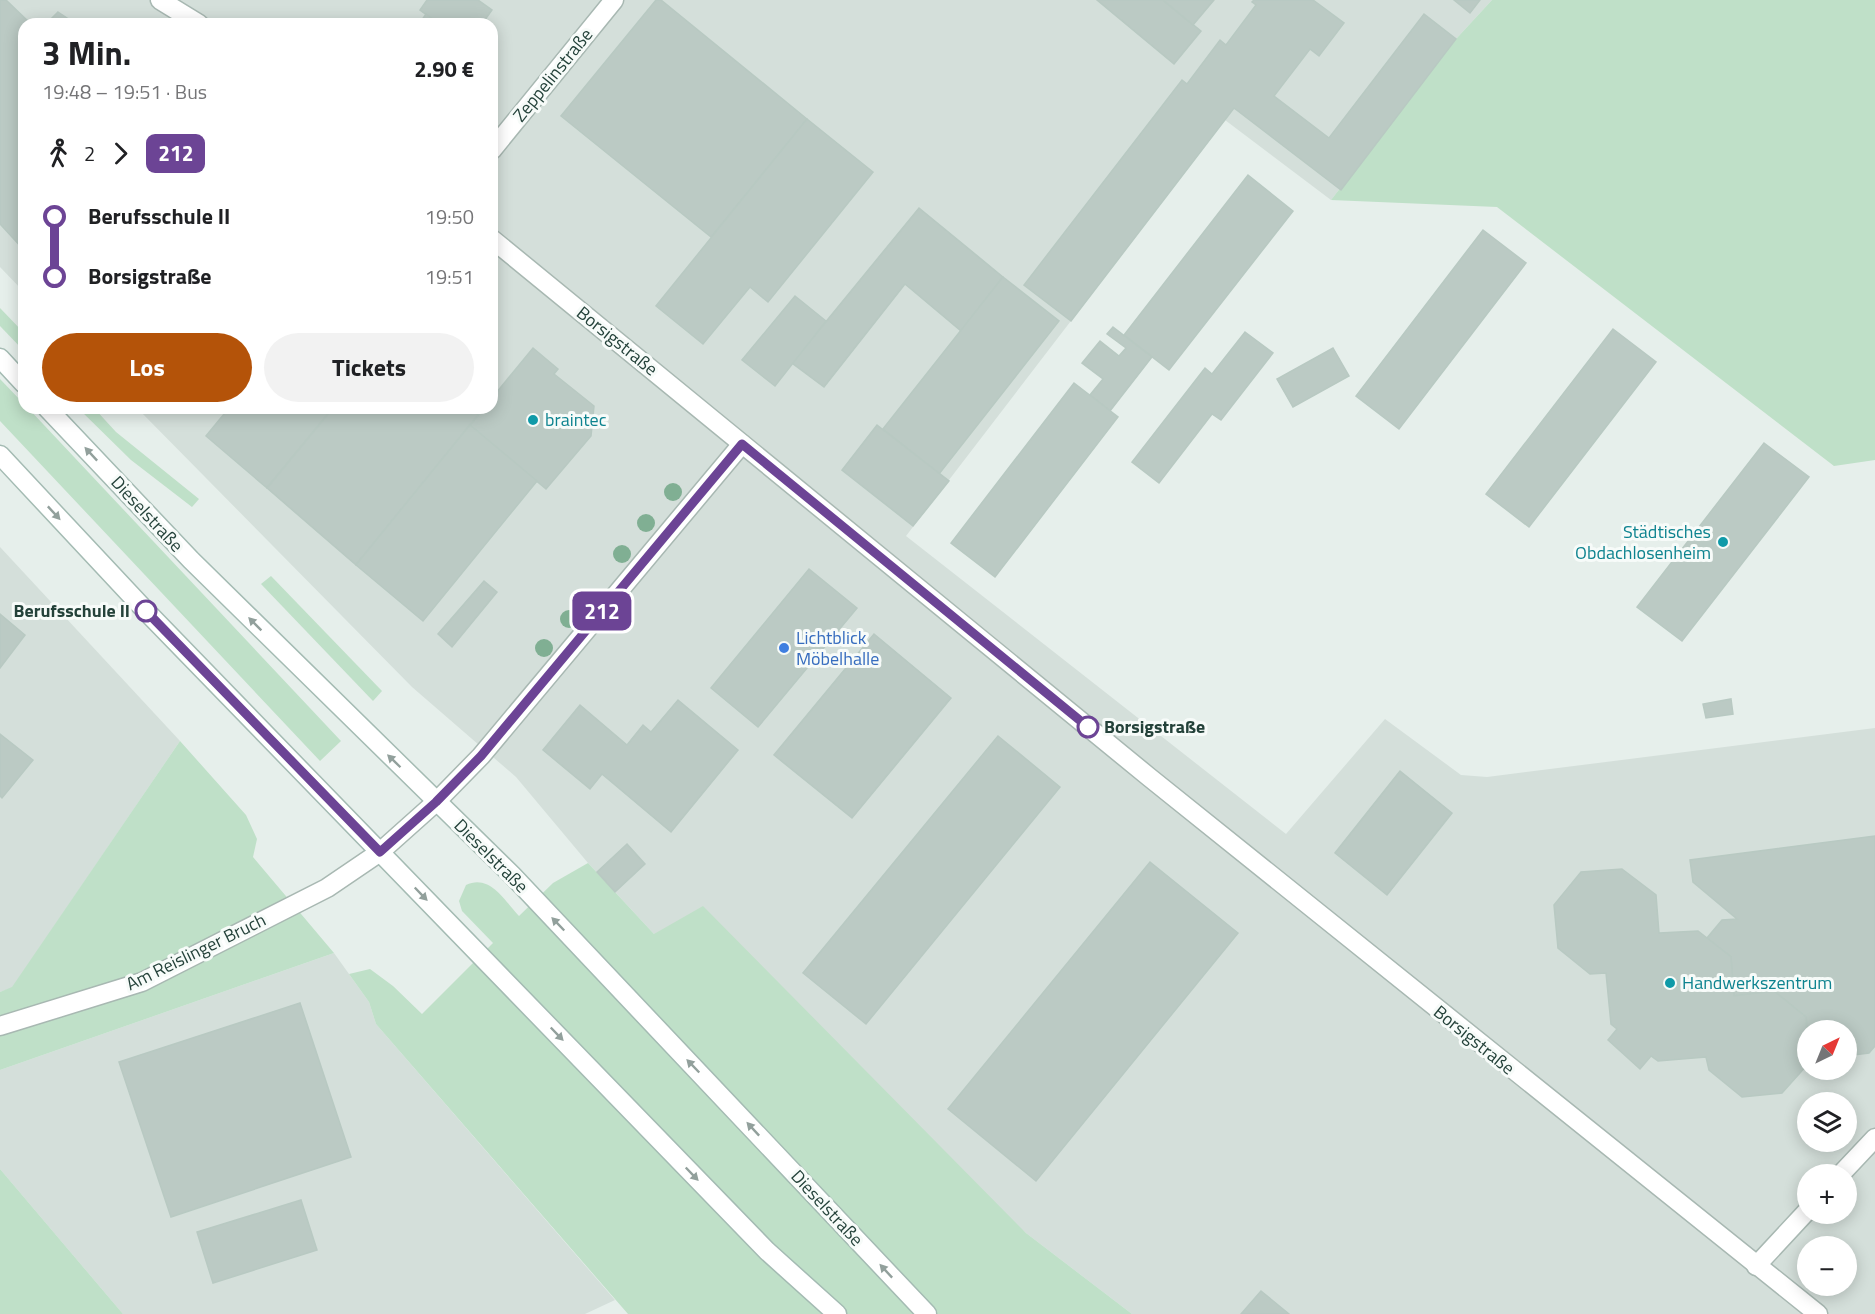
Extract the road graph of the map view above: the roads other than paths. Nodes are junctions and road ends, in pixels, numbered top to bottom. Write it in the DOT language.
graph roads {
  1 [pos="160,0"];
  2 [pos="614,0"];
  3 [pos="189,18"];
  4 [pos="498,143"];
  5 [pos="498,244"];
  6 [pos="0,358"];
  7 [pos="18,378"];
  8 [pos="53,414"];
  9 [pos="742,444"];
  10 [pos="0,455"];
  11 [pos="436,802"];
  12 [pos="380,852"];
  13 [pos="0,1026"];
  14 [pos="1875,1138"];
  15 [pos="1850,1164"];
  16 [pos="1797,1222"];
  17 [pos="1756,1266"];
  18 [pos="837,1314"];
  19 [pos="927,1314"];
  20 [pos="1818,1314"];
  1 -- 3 [label="street"];
  2 -- 4 [label="street, Zeppelinstraße"];
  5 -- 9 [label="street, Borsigstraße"];
  6 -- 7 [label="street"];
  11 -- 8 [label="street, Dieselstraße, one-way"];
  9 -- 11 [label="street"];
  9 -- 17 [label="street, Borsigstraße"];
  10 -- 12 [label="street, one-way"];
  11 -- 12 [label="street"];
  19 -- 11 [label="street, Dieselstraße, one-way"];
  12 -- 13 [label="street, Am Reislinger Bruch"];
  12 -- 18 [label="street, one-way"];
  14 -- 15 [label="street"];
  16 -- 17 [label="street"];
  17 -- 20 [label="street, Borsigstraße"];
}
